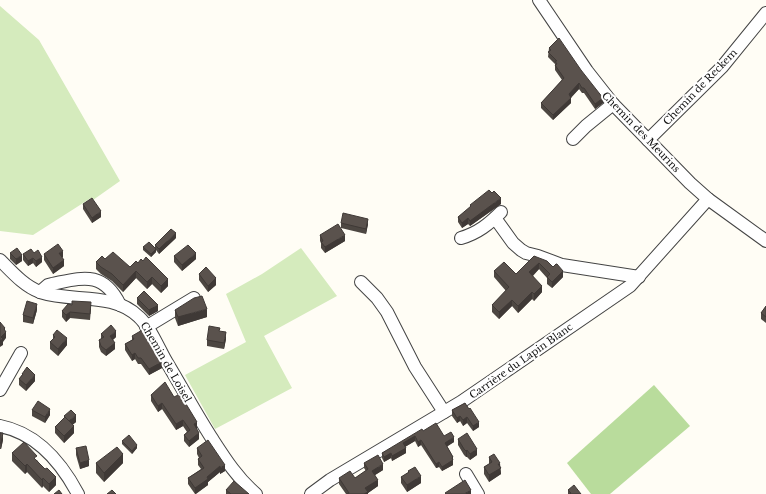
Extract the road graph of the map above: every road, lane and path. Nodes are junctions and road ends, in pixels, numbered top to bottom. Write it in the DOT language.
graph roads {
  1 [pos="539,0"];
  2 [pos="766,13"];
  3 [pos="613,104"];
  4 [pos="573,139"];
  5 [pos="648,140"];
  6 [pos="708,200"];
  7 [pos="461,238"];
  8 [pos="766,241"];
  9 [pos="0,260"];
  10 [pos="639,276"];
  11 [pos="361,282"];
  12 [pos="40,292"];
  13 [pos="194,298"];
  14 [pos="120,305"];
  15 [pos="146,327"];
  16 [pos="21,354"];
  17 [pos="0,390"];
  18 [pos="444,412"];
  19 [pos="0,426"];
  20 [pos="466,474"];
  21 [pos="78,494"];
  22 [pos="256,494"];
  23 [pos="311,494"];
  24 [pos="478,494"];
  1 -- 3 [label="street, Chemin des Meurins"];
  2 -- 5 [label="street, Chemin de Reckem"];
  3 -- 4 [label="street"];
  3 -- 5 [label="street, Chemin des Meurins"];
  5 -- 6 [label="street, Chemin des Meurins"];
  6 -- 8 [label="street, Chemin des Meurins"];
  6 -- 10 [label="street, Carrière du Lapin Blanc"];
  7 -- 10 [label="street"];
  9 -- 12 [label="street, Chemin de Loisel"];
  10 -- 18 [label="street, Carrière du Lapin Blanc"];
  11 -- 18 [label="street"];
  12 -- 14 [label="street, Chemin de Loisel"];
  12 -- 14 [label="street"];
  13 -- 15 [label="street"];
  14 -- 15 [label="street, Chemin de Loisel"];
  15 -- 22 [label="street, Chemin de Loisel"];
  16 -- 17 [label="street"];
  18 -- 23 [label="street, Carrière du Lapin Blanc"];
  19 -- 21 [label="street"];
  20 -- 24 [label="street"];
}
